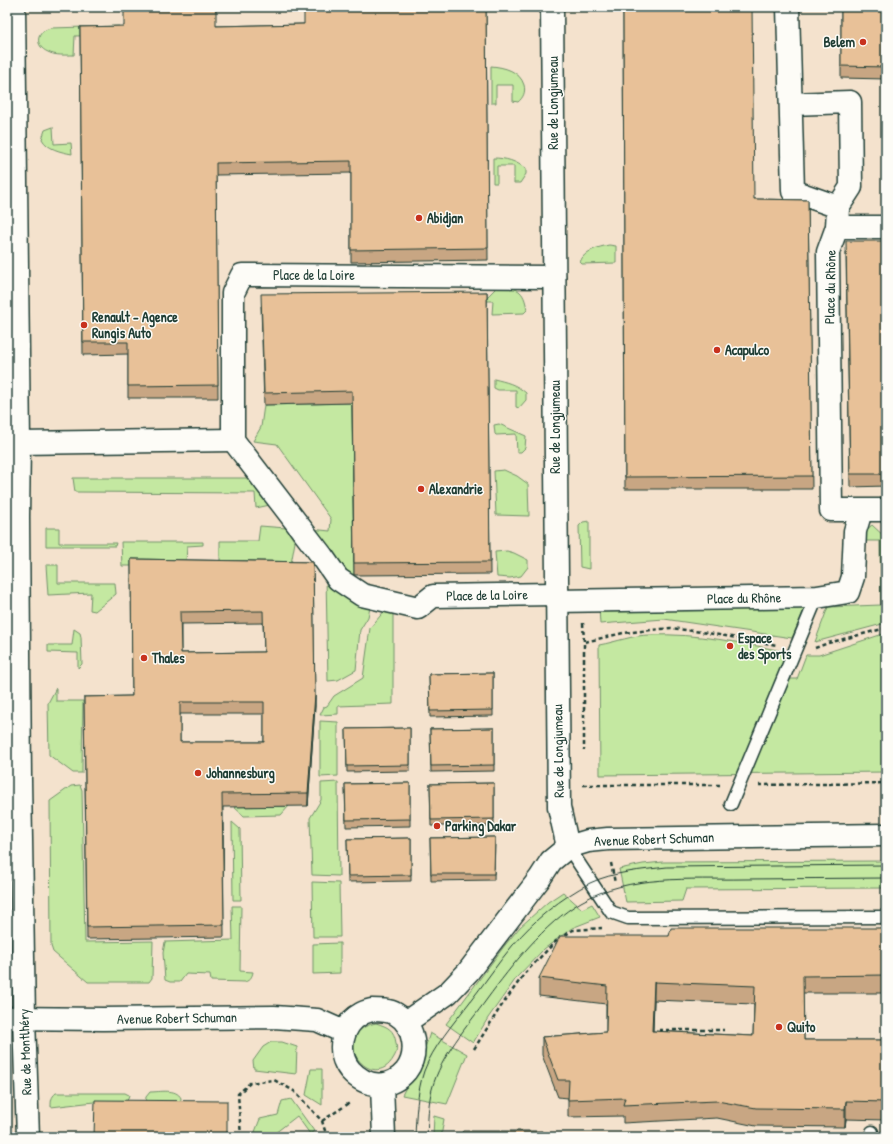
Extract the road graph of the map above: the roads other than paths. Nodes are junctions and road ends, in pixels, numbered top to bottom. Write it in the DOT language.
graph roads {
  1 [pos="14,7"];
  2 [pos="552,7"];
  3 [pos="788,7"];
  4 [pos="791,104"];
  5 [pos="11,203"];
  6 [pos="837,217"];
  7 [pos="886,227"];
  8 [pos="554,277"];
  9 [pos="233,440"];
  10 [pos="19,443"];
  11 [pos="886,510"];
  12 [pos="861,511"];
  13 [pos="556,597"];
  14 [pos="817,597"];
  15 [pos="13,741"];
  16 [pos="731,804"];
  17 [pos="886,834"];
  18 [pos="568,847"];
  19 [pos="886,917"];
  20 [pos="16,1018"];
  21 [pos="406,1022"];
  22 [pos="344,1032"];
  23 [pos="382,1085"];
  24 [pos="28,1137"];
  25 [pos="384,1137"];
  1 -- 5 [label="street, Rue de Montlhéry"];
  2 -- 8 [label="street, Rue de Longjumeau"];
  3 -- 4 [label="street"];
  4 -- 6 [label="street"];
  4 -- 6 [label="street, Place du Rhône"];
  5 -- 10 [label="street, Rue de Montlhéry"];
  6 -- 7 [label="street"];
  6 -- 12 [label="street, Place du Rhône"];
  8 -- 9 [label="street, Place de la Loire"];
  8 -- 13 [label="street, Rue de Longjumeau"];
  9 -- 10 [label="street"];
  9 -- 13 [label="street, Place de la Loire"];
  10 -- 15 [label="street, Rue de Montlhéry"];
  11 -- 12 [label="street, Place du Rhône"];
  12 -- 14 [label="street, Place du Rhône"];
  13 -- 14 [label="street, Place du Rhône"];
  13 -- 18 [label="street, Rue de Longjumeau"];
  14 -- 16 [label="lane"];
  15 -- 20 [label="street, Rue de Montlhéry"];
  17 -- 18 [label="street, Avenue Robert Schuman"];
  18 -- 19 [label="lane"];
  18 -- 21 [label="street, Avenue Robert Schuman"];
  20 -- 22 [label="street, Avenue Robert Schuman"];
  20 -- 24 [label="street, Rue de Montlhéry"];
  21 -- 22 [label="street"];
  21 -- 23 [label="street"];
  22 -- 23 [label="street"];
  23 -- 25 [label="street"];
}
